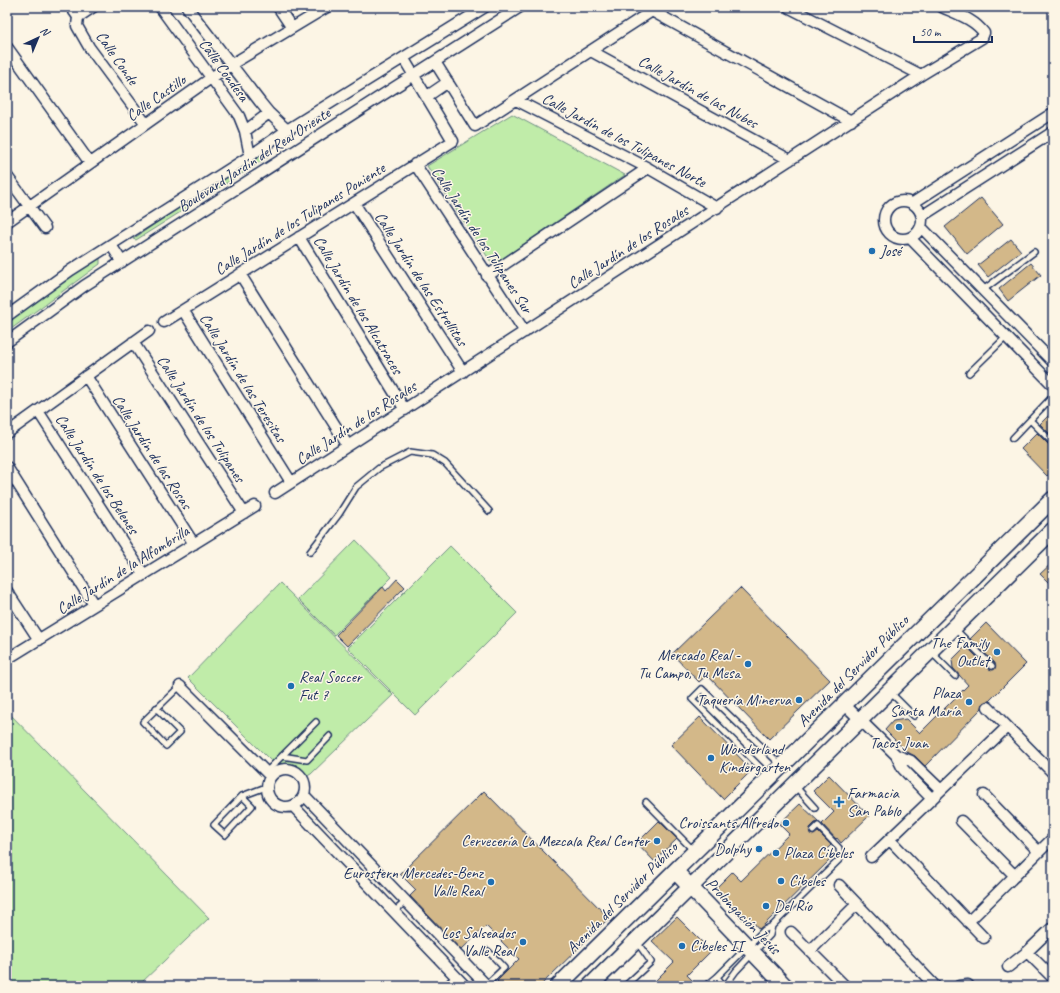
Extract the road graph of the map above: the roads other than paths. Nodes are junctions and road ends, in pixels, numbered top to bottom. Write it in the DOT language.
graph roads {
  1 [pos="71,7"];
  2 [pos="93,7"];
  3 [pos="160,7"];
  4 [pos="187,7"];
  5 [pos="278,7"];
  6 [pos="327,7"];
  7 [pos="485,7"];
  8 [pos="520,7"];
  9 [pos="788,7"];
  10 [pos="942,7"];
  11 [pos="655,9"];
  12 [pos="78,17"];
  13 [pos="292,28"];
  14 [pos="7,47"];
  15 [pos="591,50"];
  16 [pos="404,59"];
  17 [pos="435,62"];
  18 [pos="232,64"];
  19 [pos="414,75"];
  20 [pos="922,75"];
  21 [pos="211,78"];
  22 [pos="448,82"];
  23 [pos="426,97"];
  24 [pos="516,100"];
  25 [pos="270,113"];
  26 [pos="1053,113"];
  27 [pos="851,121"];
  28 [pos="146,124"];
  29 [pos="288,130"];
  30 [pos="245,131"];
  31 [pos="1053,132"];
  32 [pos="250,156"];
  33 [pos="790,160"];
  34 [pos="90,163"];
  35 [pos="414,164"];
  36 [pos="648,168"];
  37 [pos="7,176"];
  38 [pos="354,203"];
  39 [pos="913,203"];
  40 [pos="29,206"];
  41 [pos="717,208"];
  42 [pos="922,221"];
  43 [pos="7,222"];
  44 [pos="45,228"];
  45 [pos="299,237"];
  46 [pos="910,238"];
  47 [pos="111,245"];
  48 [pos="1034,252"];
  49 [pos="122,262"];
  50 [pos="240,274"];
  51 [pos="487,276"];
  52 [pos="983,290"];
  53 [pos="183,310"];
  54 [pos="7,316"];
  55 [pos="164,322"];
  56 [pos="149,331"];
  57 [pos="525,332"];
  58 [pos="1006,336"];
  59 [pos="7,342"];
  60 [pos="133,342"];
  61 [pos="1053,362"];
  62 [pos="463,372"];
  63 [pos="969,373"];
  64 [pos="86,376"];
  65 [pos="1053,385"];
  66 [pos="1053,396"];
  67 [pos="405,410"];
  68 [pos="38,411"];
  69 [pos="1030,420"];
  70 [pos="7,433"];
  71 [pos="1013,438"];
  72 [pos="1053,443"];
  73 [pos="348,446"];
  74 [pos="7,467"];
  75 [pos="291,482"];
  76 [pos="276,493"];
  77 [pos="1053,499"];
  78 [pos="255,506"];
  79 [pos="490,511"];
  80 [pos="244,513"];
  81 [pos="1053,530"];
  82 [pos="194,544"];
  83 [pos="310,552"];
  84 [pos="144,575"];
  85 [pos="7,591"];
  86 [pos="94,605"];
  87 [pos="954,628"];
  88 [pos="39,640"];
  89 [pos="930,652"];
  90 [pos="7,659"];
  91 [pos="992,666"];
  92 [pos="955,676"];
  93 [pos="180,686"];
  94 [pos="890,692"];
  95 [pos="844,704"];
  96 [pos="988,707"];
  97 [pos="156,708"];
  98 [pos="914,716"];
  99 [pos="860,720"];
  100 [pos="316,722"];
  101 [pos="1007,727"];
  102 [pos="330,736"];
  103 [pos="896,755"];
  104 [pos="282,756"];
  105 [pos="782,766"];
  106 [pos="1053,773"];
  107 [pos="268,774"];
  108 [pos="770,777"];
  109 [pos="794,786"];
  110 [pos="266,787"];
  111 [pos="940,790"];
  112 [pos="304,795"];
  113 [pos="984,795"];
  114 [pos="242,796"];
  115 [pos="932,799"];
  116 [pos="646,802"];
  117 [pos="293,806"];
  118 [pos="816,808"];
  119 [pos="961,821"];
  120 [pos="813,831"];
  121 [pos="1053,838"];
  122 [pos="890,840"];
  123 [pos="694,852"];
  124 [pos="1039,852"];
  125 [pos="871,857"];
  126 [pos="675,871"];
  127 [pos="1015,876"];
  128 [pos="839,886"];
  129 [pos="691,887"];
  130 [pos="406,901"];
  131 [pos="857,904"];
  132 [pos="394,912"];
  133 [pos="968,922"];
  134 [pos="772,926"];
  135 [pos="1053,927"];
  136 [pos="791,932"];
  137 [pos="984,938"];
  138 [pos="636,941"];
  139 [pos="751,949"];
  140 [pos="488,951"];
  141 [pos="810,951"];
  142 [pos="1027,952"];
  143 [pos="1008,967"];
  144 [pos="456,976"];
  145 [pos="717,977"];
  146 [pos="1053,978"];
  147 [pos="487,985"];
  148 [pos="446,986"];
  149 [pos="465,986"];
  150 [pos="558,986"];
  151 [pos="590,986"];
  152 [pos="626,986"];
  153 [pos="706,986"];
  154 [pos="725,986"];
  155 [pos="786,986"];
  156 [pos="845,986"];
  157 [pos="934,986"];
  158 [pos="959,986"];
  159 [pos="969,986"];
  1 -- 12 [label="street, Calle Conde"];
  2 -- 12 [label="street"];
  3 -- 21 [label="street, Calle Condesa"];
  4 -- 18 [label="street, Calle Condesa"];
  5 -- 13 [label="street"];
  6 -- 13 [label="street, Calle Castillo"];
  7 -- 16 [label="street, Boulevard Jardín del Real Oriente"];
  8 -- 17 [label="street, Boulevard Jardín del Real Oriente"];
  9 -- 20 [label="street"];
  10 -- 20 [label="street, Calle Jardín de los Rosales"];
  11 -- 15 [label="street"];
  11 -- 27 [label="street"];
  12 -- 28 [label="street, Calle Conde"];
  13 -- 18 [label="street, Calle Castillo"];
  14 -- 34 [label="street"];
  15 -- 24 [label="street"];
  15 -- 33 [label="street, Calle Jardín de las Nubes"];
  16 -- 19 [label="street"];
  16 -- 29 [label="street, Boulevard Jardín del Real Oriente"];
  17 -- 19 [label="street, Boulevard Jardín del Real Oriente"];
  17 -- 22 [label="street"];
  18 -- 21 [label="street, Calle Castillo"];
  18 -- 25 [label="street, Calle Condesa"];
  19 -- 23 [label="street"];
  19 -- 49 [label="street, Boulevard Jardín del Real Oriente"];
  20 -- 27 [label="street, Calle Jardín de los Rosales"];
  21 -- 28 [label="street, Calle Castillo"];
  21 -- 30 [label="street, Calle Condesa"];
  22 -- 23 [label="street"];
  22 -- 24 [label="street"];
  23 -- 35 [label="street, Calle Jardín de los Tulipanes Poniente"];
  24 -- 36 [label="street, Calle Jardín de los Tulipanes Norte"];
  25 -- 29 [label="street, Calle Condesa"];
  25 -- 30 [label="street"];
  26 -- 39 [label="street"];
  27 -- 33 [label="street, Calle Jardín de los Rosales"];
  28 -- 34 [label="street, Calle Castillo"];
  29 -- 32 [label="street, Boulevard Jardín del Real Oriente"];
  30 -- 32 [label="street, Calle Condesa"];
  31 -- 42 [label="street"];
  32 -- 47 [label="street, Boulevard Jardín del Real Oriente"];
  33 -- 41 [label="street, Calle Jardín de los Rosales"];
  34 -- 40 [label="street, Calle Castillo"];
  35 -- 38 [label="street, Calle Jardín de los Tulipanes Poniente"];
  35 -- 51 [label="street, Calle Jardín de los Tulipanes Sur"];
  36 -- 41 [label="street, Calle Jardín de los Tulipanes Norte"];
  36 -- 51 [label="street"];
  37 -- 40 [label="street"];
  38 -- 45 [label="street, Calle Jardín de los Tulipanes Poniente"];
  38 -- 62 [label="street, Calle Jardín de las Estrellitas"];
  39 -- 42 [label="street"];
  39 -- 46 [label="street"];
  40 -- 43 [label="street, Calle Castillo"];
  40 -- 44 [label="street"];
  41 -- 57 [label="street, Calle Jardín de los Rosales"];
  42 -- 46 [label="street"];
  42 -- 52 [label="street"];
  45 -- 50 [label="street, Calle Jardín de los Tulipanes Poniente"];
  45 -- 67 [label="street, Calle Jardín de los Alcatraces"];
  46 -- 58 [label="street"];
  47 -- 49 [label="street"];
  47 -- 54 [label="street, Boulevard Jardín del Real Oriente"];
  48 -- 52 [label="lane"];
  49 -- 59 [label="street, Boulevard Jardín del Real Oriente"];
  50 -- 53 [label="street, Calle Jardín de los Tulipanes Poniente"];
  50 -- 73 [label="street"];
  51 -- 57 [label="street, Calle Jardín de los Tulipanes Sur"];
  52 -- 61 [label="street"];
  53 -- 55 [label="street, Calle Jardín de los Tulipanes Poniente"];
  53 -- 75 [label="street, Calle Jardín de las Teresitas"];
  56 -- 60 [label="street"];
  57 -- 62 [label="street, Calle Jardín de los Rosales"];
  58 -- 63 [label="lane"];
  58 -- 65 [label="street"];
  60 -- 64 [label="street"];
  60 -- 80 [label="street, Calle Jardín de los Tulipanes"];
  62 -- 67 [label="street, Calle Jardín de los Rosales"];
  64 -- 68 [label="street"];
  64 -- 82 [label="street, Calle Jardín de las Rosas"];
  66 -- 69 [label="lane"];
  67 -- 73 [label="street, Calle Jardín de los Rosales"];
  68 -- 70 [label="street"];
  68 -- 84 [label="street, Calle Jardín de los Belenes"];
  69 -- 71 [label="lane"];
  69 -- 72 [label="lane"];
  73 -- 75 [label="street, Calle Jardín de los Rosales"];
  74 -- 86 [label="street"];
  75 -- 76 [label="street"];
  77 -- 95 [label="street, Avenida del Servidor Público"];
  78 -- 80 [label="street, Calle Jardín de la Alfombrilla"];
  79 -- 83 [label="lane"];
  80 -- 82 [label="street, Calle Jardín de la Alfombrilla"];
  81 -- 87 [label="street"];
  82 -- 84 [label="street, Calle Jardín de la Alfombrilla"];
  84 -- 86 [label="street, Calle Jardín de la Alfombrilla"];
  85 -- 88 [label="street"];
  86 -- 88 [label="street, Calle Jardín de la Alfombrilla"];
  87 -- 89 [label="street"];
  87 -- 91 [label="lane"];
  88 -- 90 [label="street, Calle Jardín de la Alfombrilla"];
  89 -- 92 [label="lane"];
  89 -- 94 [label="street"];
  93 -- 97 [label="lane"];
  93 -- 107 [label="street"];
  94 -- 98 [label="lane"];
  94 -- 99 [label="street"];
  95 -- 99 [label="street"];
  95 -- 105 [label="street, Avenida del Servidor Público"];
  96 -- 101 [label="street"];
  97 -- 97 [label="lane"];
  99 -- 103 [label="street"];
  99 -- 109 [label="street"];
  100 -- 104 [label="lane"];
  101 -- 106 [label="street"];
  101 -- 111 [label="street"];
  102 -- 104 [label="lane"];
  103 -- 111 [label="street"];
  103 -- 115 [label="street"];
  104 -- 107 [label="lane"];
  105 -- 108 [label="street, Avenida del Servidor Público"];
  105 -- 108 [label="lane"];
  107 -- 110 [label="street"];
  107 -- 112 [label="street"];
  108 -- 123 [label="street, Avenida del Servidor Público"];
  109 -- 118 [label="lane"];
  109 -- 129 [label="street"];
  110 -- 114 [label="lane"];
  110 -- 117 [label="street"];
  111 -- 115 [label="street"];
  112 -- 117 [label="street"];
  112 -- 130 [label="street"];
  113 -- 124 [label="street"];
  114 -- 114 [label="lane"];
  115 -- 122 [label="street"];
  116 -- 123 [label="lane"];
  117 -- 132 [label="street"];
  119 -- 127 [label="street"];
  120 -- 134 [label="lane"];
  121 -- 124 [label="street"];
  122 -- 125 [label="street"];
  122 -- 133 [label="street"];
  123 -- 126 [label="street, Avenida del Servidor Público"];
  124 -- 127 [label="street"];
  126 -- 129 [label="street, Prolongación Jesús"];
  126 -- 150 [label="street, Avenida del Servidor Público"];
  127 -- 133 [label="street"];
  128 -- 131 [label="street"];
  129 -- 138 [label="street"];
  129 -- 139 [label="street, Prolongación Jesús"];
  130 -- 132 [label="lane"];
  130 -- 147 [label="street"];
  131 -- 141 [label="street"];
  131 -- 157 [label="street"];
  132 -- 144 [label="street"];
  133 -- 137 [label="street"];
  134 -- 139 [label="lane"];
  134 -- 139 [label="lane"];
  135 -- 142 [label="street"];
  136 -- 141 [label="street"];
  138 -- 151 [label="street"];
  138 -- 152 [label="lane"];
  139 -- 145 [label="lane"];
  139 -- 154 [label="lane"];
  139 -- 155 [label="street, Prolongación Jesús"];
  140 -- 147 [label="lane"];
  141 -- 156 [label="street"];
  142 -- 143 [label="street"];
  142 -- 146 [label="street"];
  144 -- 148 [label="lane"];
  144 -- 149 [label="street"];
  145 -- 153 [label="lane"];
  145 -- 154 [label="lane"];
  158 -- 159 [label="street"];
}
